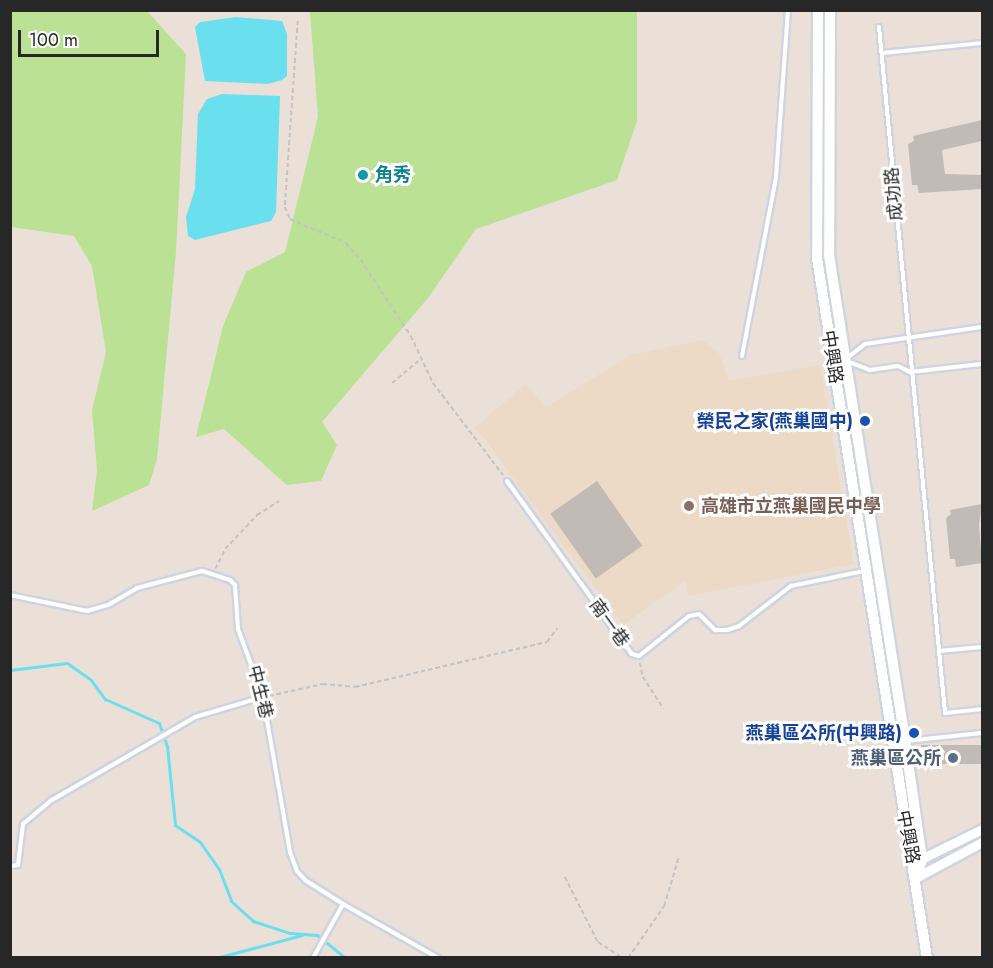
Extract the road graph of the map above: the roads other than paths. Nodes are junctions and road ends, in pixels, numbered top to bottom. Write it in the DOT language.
graph roads {
  1 [pos="788,10"];
  2 [pos="818,10"];
  3 [pos="830,10"];
  4 [pos="879,27"];
  5 [pos="982,43"];
  6 [pos="882,53"];
  7 [pos="982,327"];
  8 [pos="906,335"];
  9 [pos="742,356"];
  10 [pos="838,361"];
  11 [pos="982,364"];
  12 [pos="910,372"];
  13 [pos="507,481"];
  14 [pos="871,570"];
  15 [pos="10,594"];
  16 [pos="982,647"];
  17 [pos="939,651"];
  18 [pos="263,698"];
  19 [pos="982,709"];
  20 [pos="982,733"];
  21 [pos="905,741"];
  22 [pos="982,829"];
  23 [pos="982,842"];
  24 [pos="916,862"];
  25 [pos="10,866"];
  26 [pos="917,877"];
  27 [pos="343,904"];
  28 [pos="313,957"];
  29 [pos="438,957"];
  30 [pos="927,957"];
  1 -- 9 [label="lane"];
  2 -- 10 [label="main road, 中興路"];
  3 -- 10 [label="main road, 中興路"];
  4 -- 6 [label="lane, 成功路"];
  5 -- 6 [label="lane"];
  6 -- 8 [label="lane, 成功路"];
  7 -- 8 [label="lane"];
  8 -- 10 [label="lane"];
  8 -- 12 [label="lane, 成功路"];
  10 -- 12 [label="lane"];
  10 -- 14 [label="main road, 中興路"];
  11 -- 12 [label="lane"];
  12 -- 17 [label="lane, 成功路"];
  13 -- 14 [label="lane, 南一巷"];
  14 -- 21 [label="main road, 中興路"];
  14 -- 24 [label="main road, 中興路"];
  15 -- 18 [label="lane, 中生巷"];
  16 -- 17 [label="lane"];
  17 -- 19 [label="lane, 成功路"];
  18 -- 25 [label="lane"];
  18 -- 27 [label="lane, 中生巷"];
  20 -- 21 [label="lane"];
  21 -- 24 [label="main road, 中興路"];
  22 -- 24 [label="street"];
  23 -- 26 [label="street"];
  24 -- 26 [label="main road, 中興路"];
  26 -- 30 [label="main road, 中興路"];
  27 -- 28 [label="lane"];
  27 -- 29 [label="lane, 中生巷"];
}
